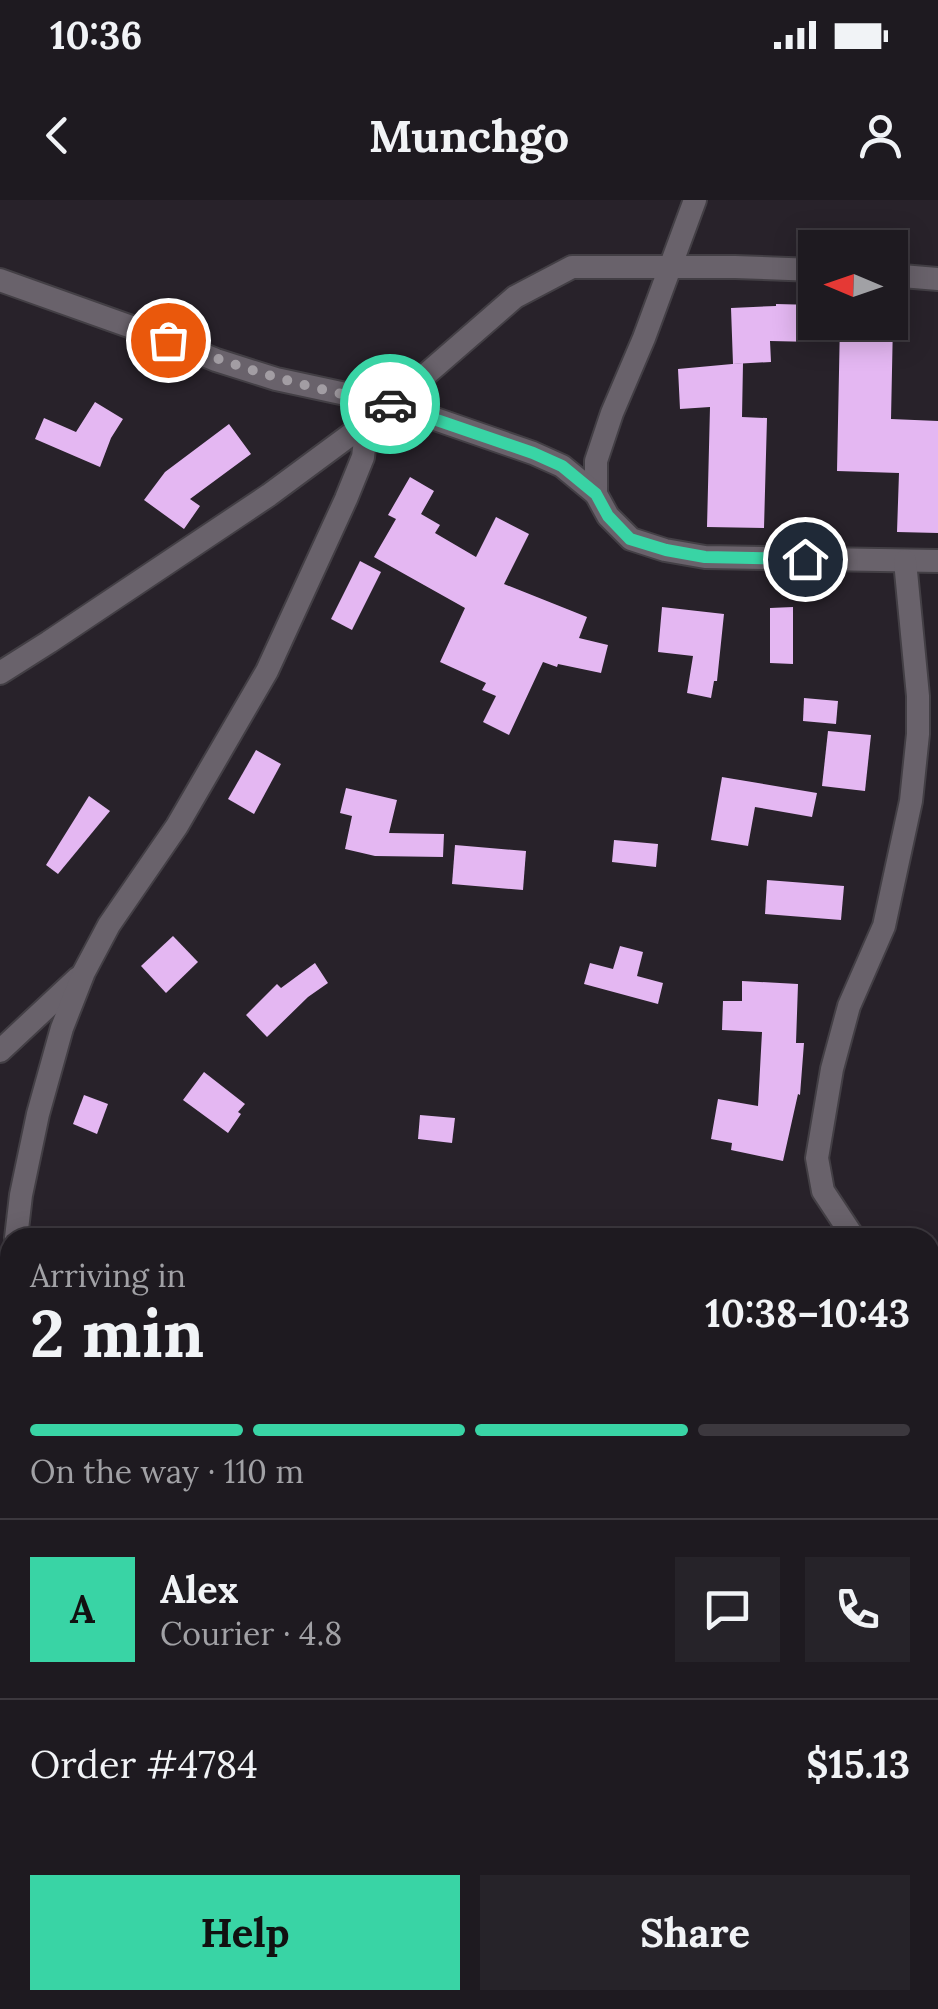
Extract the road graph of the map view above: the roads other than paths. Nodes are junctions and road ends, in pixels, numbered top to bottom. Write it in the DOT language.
graph roads {
  1 [pos="695,200"];
  2 [pos="670,268"];
  3 [pos="798,269"];
  4 [pos="908,276"];
  5 [pos="938,278"];
  6 [pos="0,280"];
  7 [pos="392,404"];
  8 [pos="367,422"];
  9 [pos="596,494"];
  10 [pos="905,561"];
  11 [pos="938,562"];
  12 [pos="0,672"];
  13 [pos="84,972"];
  14 [pos="0,1050"];
  15 [pos="17,1228"];
  16 [pos="848,1228"];
  1 -- 2 [label="street"];
  2 -- 3 [label="street"];
  2 -- 7 [label="street"];
  2 -- 9 [label="street"];
  4 -- 5 [label="street"];
  6 -- 7 [label="street"];
  7 -- 8 [label="street"];
  7 -- 9 [label="street"];
  8 -- 12 [label="street"];
  8 -- 13 [label="street"];
  9 -- 10 [label="street"];
  10 -- 11 [label="street"];
  10 -- 16 [label="street"];
  13 -- 14 [label="street"];
  13 -- 15 [label="street"];
}
